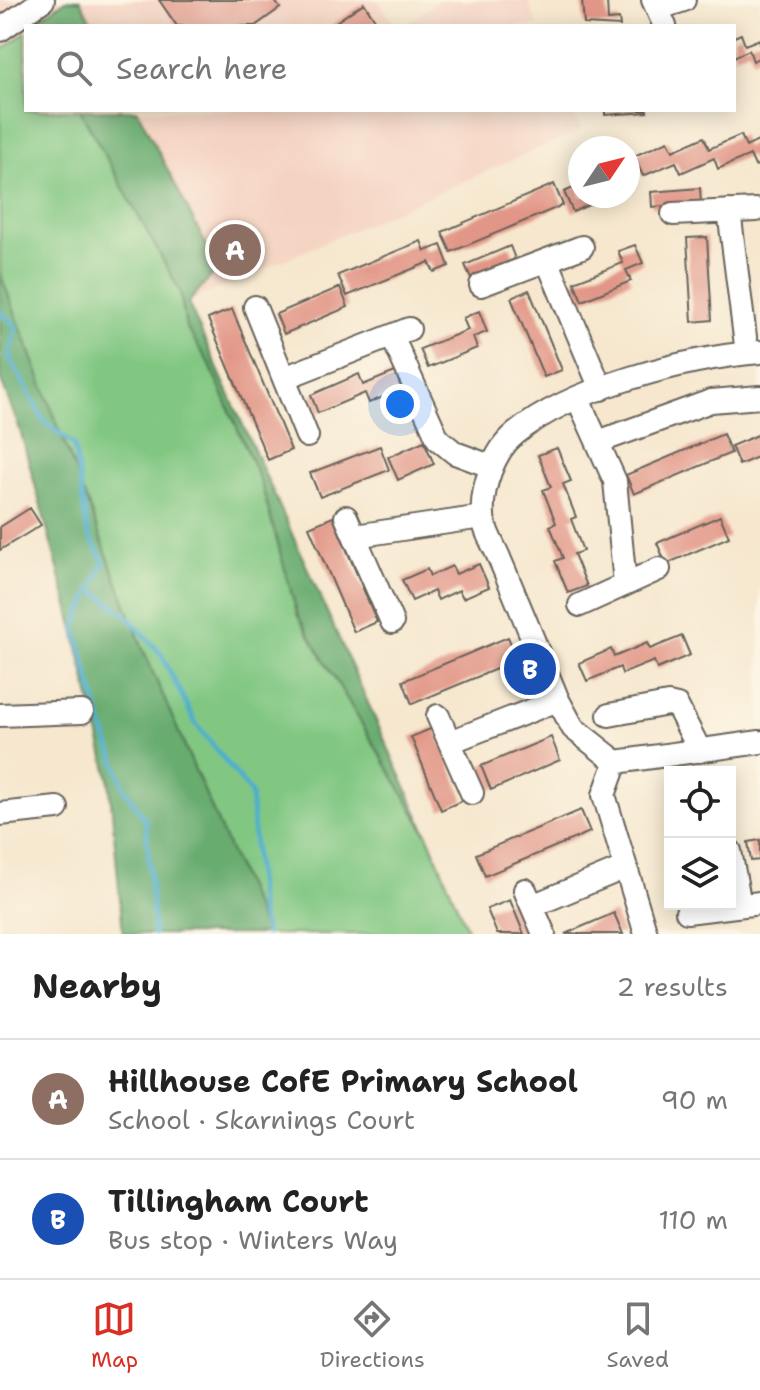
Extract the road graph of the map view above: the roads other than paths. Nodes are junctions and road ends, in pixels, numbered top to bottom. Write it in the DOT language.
graph roads {
  1 [pos="43,0"];
  2 [pos="684,0"];
  3 [pos="658,12"];
  4 [pos="0,30"];
  5 [pos="756,210"];
  6 [pos="729,211"];
  7 [pos="673,214"];
  8 [pos="582,247"];
  9 [pos="547,260"];
  10 [pos="481,285"];
  11 [pos="255,307"];
  12 [pos="754,352"];
  13 [pos="284,378"];
  14 [pos="601,389"];
  15 [pos="760,397"];
  16 [pos="578,399"];
  17 [pos="307,436"];
  18 [pos="598,442"];
  19 [pos="490,466"];
  20 [pos="482,517"];
  21 [pos="659,569"];
  22 [pos="625,584"];
  23 [pos="580,605"];
  24 [pos="392,622"];
  25 [pos="558,700"];
  26 [pos="82,712"];
  27 [pos="0,715"];
  28 [pos="609,715"];
  29 [pos="438,716"];
  30 [pos="450,742"];
  31 [pos="760,742"];
  32 [pos="709,758"];
  33 [pos="616,762"];
  34 [pos="472,793"];
  35 [pos="57,808"];
  36 [pos="0,814"];
  37 [pos="626,867"];
  38 [pos="736,867"];
  39 [pos="750,904"];
  40 [pos="687,912"];
  41 [pos="544,934"];
  42 [pos="646,934"];
  1 -- 4 [label="street"];
  2 -- 3 [label="street"];
  5 -- 6 [label="street"];
  6 -- 7 [label="street"];
  6 -- 12 [label="street"];
  8 -- 9 [label="street"];
  9 -- 10 [label="street"];
  9 -- 14 [label="street"];
  11 -- 13 [label="street"];
  12 -- 14 [label="street"];
  13 -- 17 [label="street"];
  13 -- 19 [label="street"];
  14 -- 16 [label="street"];
  15 -- 18 [label="street"];
  16 -- 18 [label="street"];
  16 -- 19 [label="street"];
  18 -- 22 [label="street"];
  19 -- 20 [label="street"];
  20 -- 24 [label="street"];
  20 -- 25 [label="street"];
  21 -- 22 [label="street"];
  22 -- 23 [label="street"];
  25 -- 30 [label="street"];
  25 -- 33 [label="street"];
  26 -- 27 [label="street"];
  28 -- 32 [label="street"];
  29 -- 30 [label="street"];
  30 -- 34 [label="street"];
  31 -- 32 [label="street"];
  32 -- 33 [label="street"];
  33 -- 37 [label="street"];
  35 -- 36 [label="street"];
  37 -- 41 [label="street"];
  37 -- 42 [label="street"];
  38 -- 39 [label="street"];
  39 -- 40 [label="street"];
}
